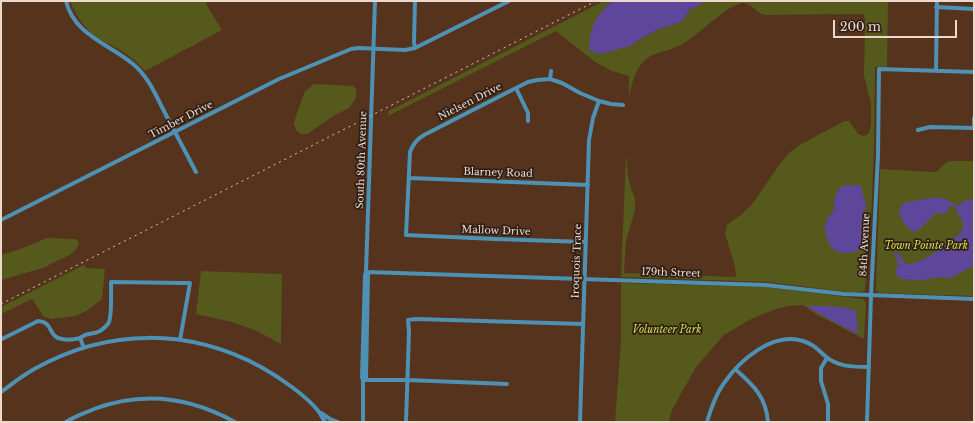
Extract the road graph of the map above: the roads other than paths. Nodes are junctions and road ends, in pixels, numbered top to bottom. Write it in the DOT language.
graph roads {
  1 [pos="66,1"];
  2 [pos="375,1"];
  3 [pos="415,1"];
  4 [pos="509,1"];
  5 [pos="937,1"];
  6 [pos="936,7"];
  7 [pos="974,9"];
  8 [pos="415,48"];
  9 [pos="373,49"];
  10 [pos="936,70"];
  11 [pos="551,71"];
  12 [pos="974,72"];
  13 [pos="550,79"];
  14 [pos="516,88"];
  15 [pos="599,101"];
  16 [pos="623,104"];
  17 [pos="974,118"];
  18 [pos="528,121"];
  19 [pos="974,128"];
  20 [pos="918,130"];
  21 [pos="175,132"];
  22 [pos="196,172"];
  23 [pos="409,178"];
  24 [pos="588,185"];
  25 [pos="1,220"];
  26 [pos="406,235"];
  27 [pos="586,242"];
  28 [pos="366,272"];
  29 [pos="585,278"];
  30 [pos="871,296"];
  31 [pos="974,299"];
  32 [pos="583,324"];
  33 [pos="92,334"];
  34 [pos="1,337"];
  35 [pos="80,338"];
  36 [pos="180,340"];
  37 [pos="94,345"];
  38 [pos="84,348"];
  39 [pos="827,358"];
  40 [pos="869,367"];
  41 [pos="735,369"];
  42 [pos="363,380"];
  43 [pos="407,380"];
  44 [pos="507,384"];
  45 [pos="1,391"];
  46 [pos="318,411"];
  47 [pos="66,422"];
  48 [pos="235,422"];
  49 [pos="325,422"];
  50 [pos="338,422"];
  51 [pos="363,422"];
  52 [pos="406,422"];
  53 [pos="580,422"];
  54 [pos="707,422"];
  55 [pos="768,422"];
  56 [pos="828,422"];
  57 [pos="867,422"];
  1 -- 21 [label="street"];
  2 -- 9 [label="street, South 80th Avenue"];
  3 -- 8 [label="street"];
  4 -- 8 [label="street"];
  5 -- 6 [label="street"];
  6 -- 7 [label="street"];
  6 -- 10 [label="street"];
  8 -- 9 [label="street, Timber Drive"];
  9 -- 21 [label="street, Timber Drive"];
  9 -- 28 [label="street, South 80th Avenue"];
  10 -- 12 [label="street"];
  10 -- 30 [label="street, 84th Avenue"];
  11 -- 13 [label="street"];
  13 -- 14 [label="street, Nielsen Drive"];
  13 -- 15 [label="street"];
  14 -- 18 [label="street"];
  14 -- 23 [label="street, Nielsen Drive"];
  15 -- 16 [label="street"];
  15 -- 24 [label="street, Iroquois Trace"];
  17 -- 19 [label="street"];
  19 -- 20 [label="street"];
  21 -- 22 [label="street"];
  21 -- 25 [label="street, Timber Drive"];
  23 -- 24 [label="street, Blarney Road"];
  23 -- 26 [label="street, Nielsen Drive"];
  24 -- 27 [label="street, Iroquois Trace"];
  26 -- 27 [label="street, Mallow Drive"];
  27 -- 29 [label="street, Iroquois Trace"];
  28 -- 29 [label="street, 179th Street"];
  28 -- 42 [label="street, South 80th Avenue"];
  29 -- 30 [label="street, 179th Street"];
  29 -- 32 [label="street, Iroquois Trace"];
  30 -- 31 [label="street, 179th Street"];
  30 -- 40 [label="street, 84th Avenue"];
  32 -- 43 [label="street"];
  32 -- 53 [label="street, Iroquois Trace"];
  33 -- 35 [label="street"];
  33 -- 36 [label="street"];
  33 -- 37 [label="street"];
  34 -- 35 [label="street"];
  35 -- 38 [label="street"];
  36 -- 37 [label="street"];
  36 -- 46 [label="street"];
  37 -- 38 [label="street"];
  38 -- 45 [label="street"];
  39 -- 40 [label="street"];
  39 -- 41 [label="street"];
  39 -- 56 [label="street"];
  40 -- 57 [label="street, 84th Avenue"];
  41 -- 54 [label="street"];
  41 -- 55 [label="street"];
  42 -- 43 [label="street"];
  42 -- 51 [label="street, South 80th Avenue"];
  43 -- 44 [label="street"];
  43 -- 52 [label="street"];
  46 -- 49 [label="street"];
  46 -- 50 [label="street"];
  47 -- 48 [label="street"];
}
